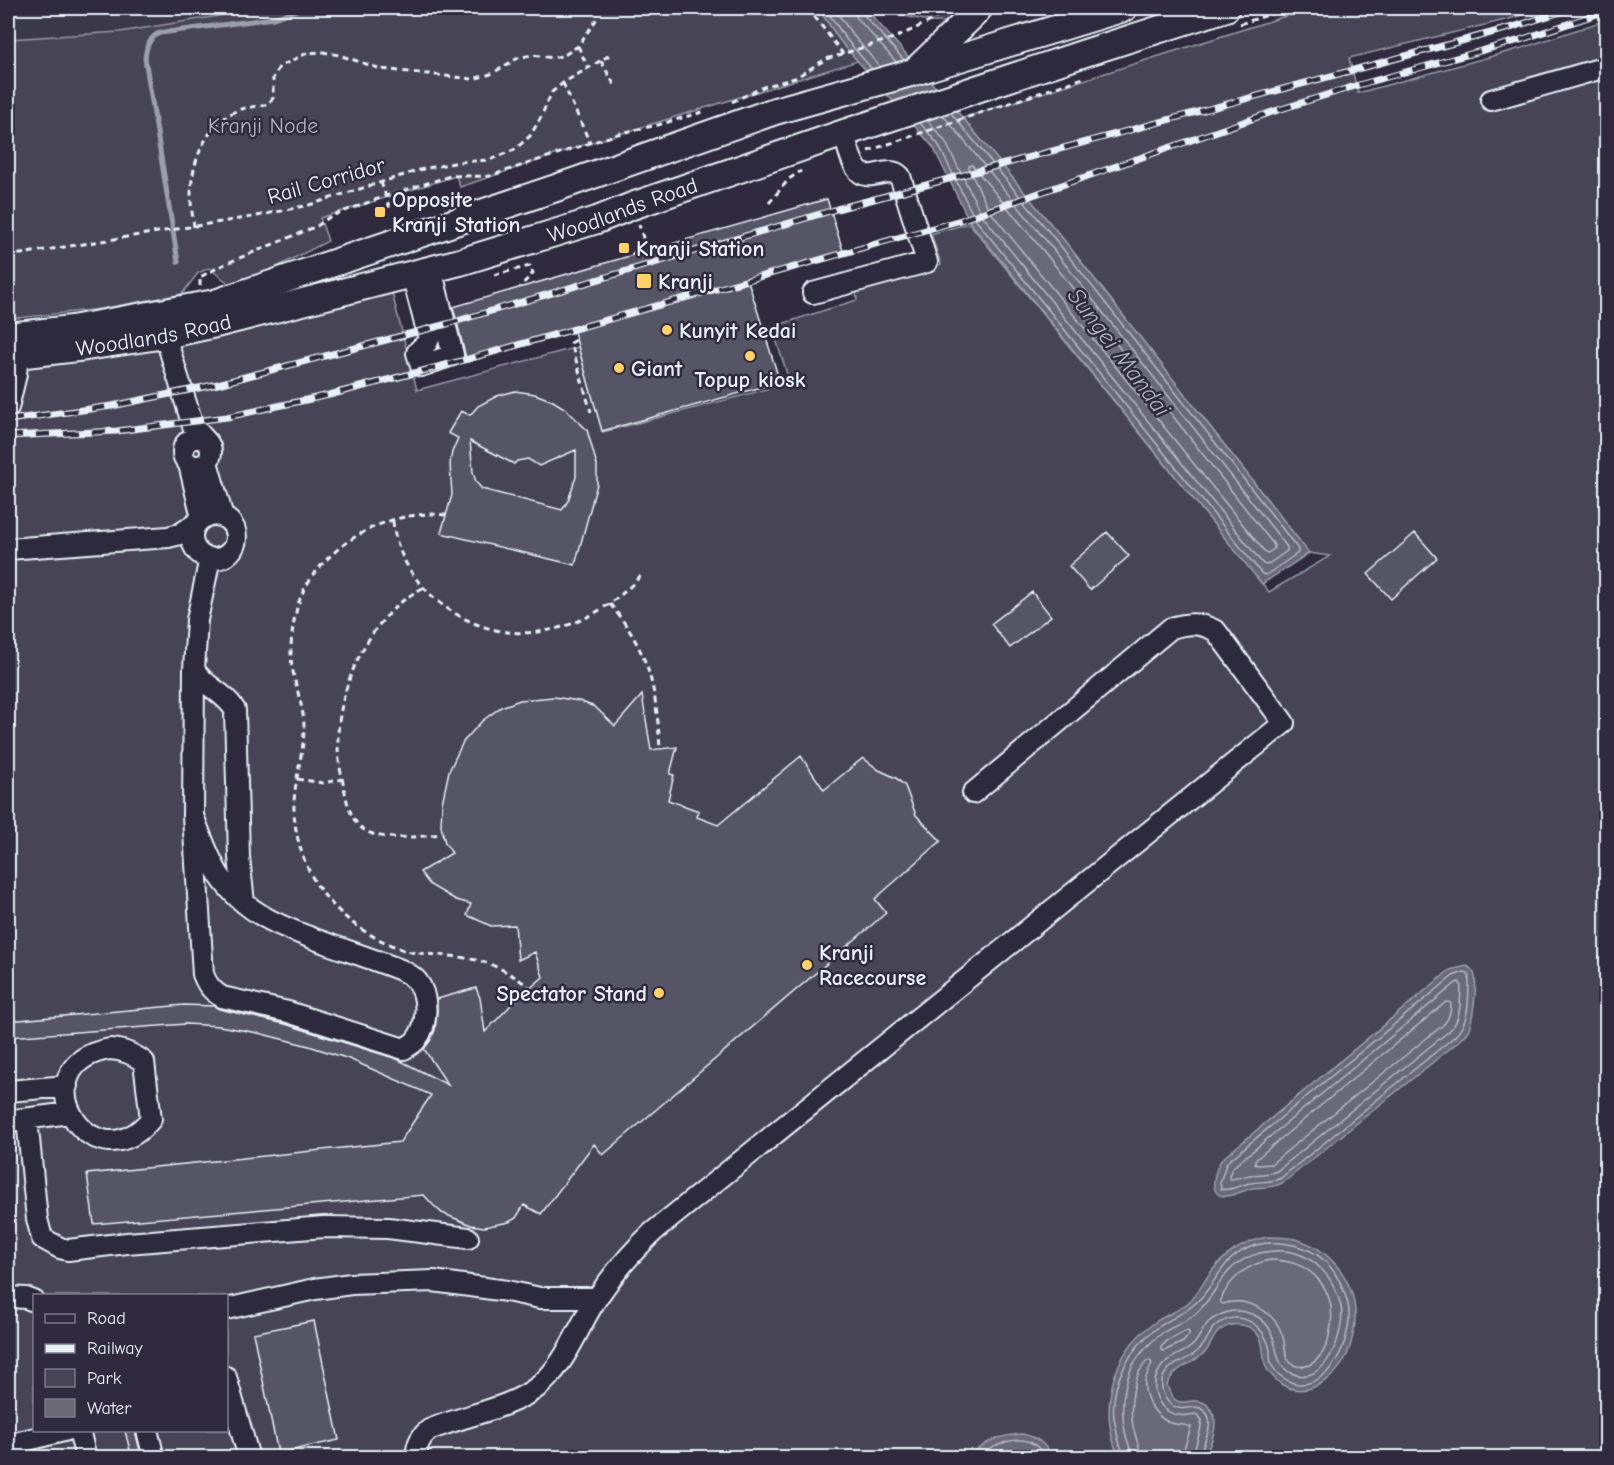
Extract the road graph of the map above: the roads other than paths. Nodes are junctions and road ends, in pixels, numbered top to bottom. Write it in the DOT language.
graph roads {
  1 [pos="979,8"];
  2 [pos="1113,9"];
  3 [pos="1074,15"];
  4 [pos="1233,16"];
  5 [pos="1118,43"];
  6 [pos="1088,64"];
  7 [pos="1606,67"];
  8 [pos="914,72"];
  9 [pos="1491,100"];
  10 [pos="775,111"];
  11 [pos="848,145"];
  12 [pos="809,156"];
  13 [pos="813,293"];
  14 [pos="165,335"];
  15 [pos="11,350"];
  16 [pos="8,408"];
  17 [pos="189,434"];
  18 [pos="201,457"];
  19 [pos="223,517"];
  20 [pos="200,520"];
  21 [pos="168,537"];
  22 [pos="8,549"];
  23 [pos="203,554"];
  24 [pos="194,669"];
  25 [pos="973,793"];
  26 [pos="193,816"];
  27 [pos="244,903"];
  28 [pos="67,1086"];
  29 [pos="8,1091"];
  30 [pos="70,1113"];
  31 [pos="17,1120"];
  32 [pos="468,1238"];
  33 [pos="8,1297"];
  34 [pos="597,1298"];
  35 [pos="33,1301"];
  36 [pos="228,1309"];
  37 [pos="228,1384"];
  38 [pos="64,1432"];
  39 [pos="79,1432"];
  40 [pos="147,1432"];
  41 [pos="8,1445"];
  42 [pos="86,1458"];
  43 [pos="153,1458"];
  44 [pos="249,1458"];
  45 [pos="416,1458"];
  1 -- 8 [label="main road"];
  2 -- 3 [label="main road, Woodlands Road"];
  2 -- 5 [label="main road, Woodlands Road"];
  3 -- 6 [label="main road"];
  3 -- 8 [label="main road, Woodlands Road"];
  4 -- 5 [label="main road"];
  5 -- 6 [label="main road, Woodlands Road"];
  6 -- 11 [label="main road, Woodlands Road"];
  7 -- 9 [label="street"];
  8 -- 10 [label="main road, Woodlands Road"];
  10 -- 12 [label="main road"];
  10 -- 15 [label="main road, Woodlands Road"];
  11 -- 12 [label="main road, Woodlands Road"];
  11 -- 13 [label="street"];
  12 -- 14 [label="main road, Woodlands Road"];
  14 -- 15 [label="main road, Woodlands Road"];
  14 -- 17 [label="street"];
  15 -- 16 [label="street"];
  17 -- 18 [label="street"];
  17 -- 18 [label="street"];
  18 -- 19 [label="street"];
  18 -- 20 [label="street"];
  19 -- 20 [label="street"];
  19 -- 23 [label="street"];
  20 -- 21 [label="street"];
  20 -- 23 [label="street"];
  21 -- 22 [label="street"];
  21 -- 23 [label="street"];
  23 -- 24 [label="street"];
  24 -- 26 [label="street"];
  24 -- 27 [label="street"];
  25 -- 34 [label="street"];
  26 -- 27 [label="street"];
  26 -- 27 [label="street"];
  28 -- 29 [label="street"];
  28 -- 30 [label="street"];
  28 -- 30 [label="street"];
  30 -- 31 [label="street"];
  31 -- 32 [label="street"];
  33 -- 35 [label="street"];
  34 -- 36 [label="street"];
  34 -- 45 [label="street"];
  37 -- 44 [label="street"];
  38 -- 41 [label="street"];
  39 -- 42 [label="street"];
  40 -- 43 [label="street"];
}
